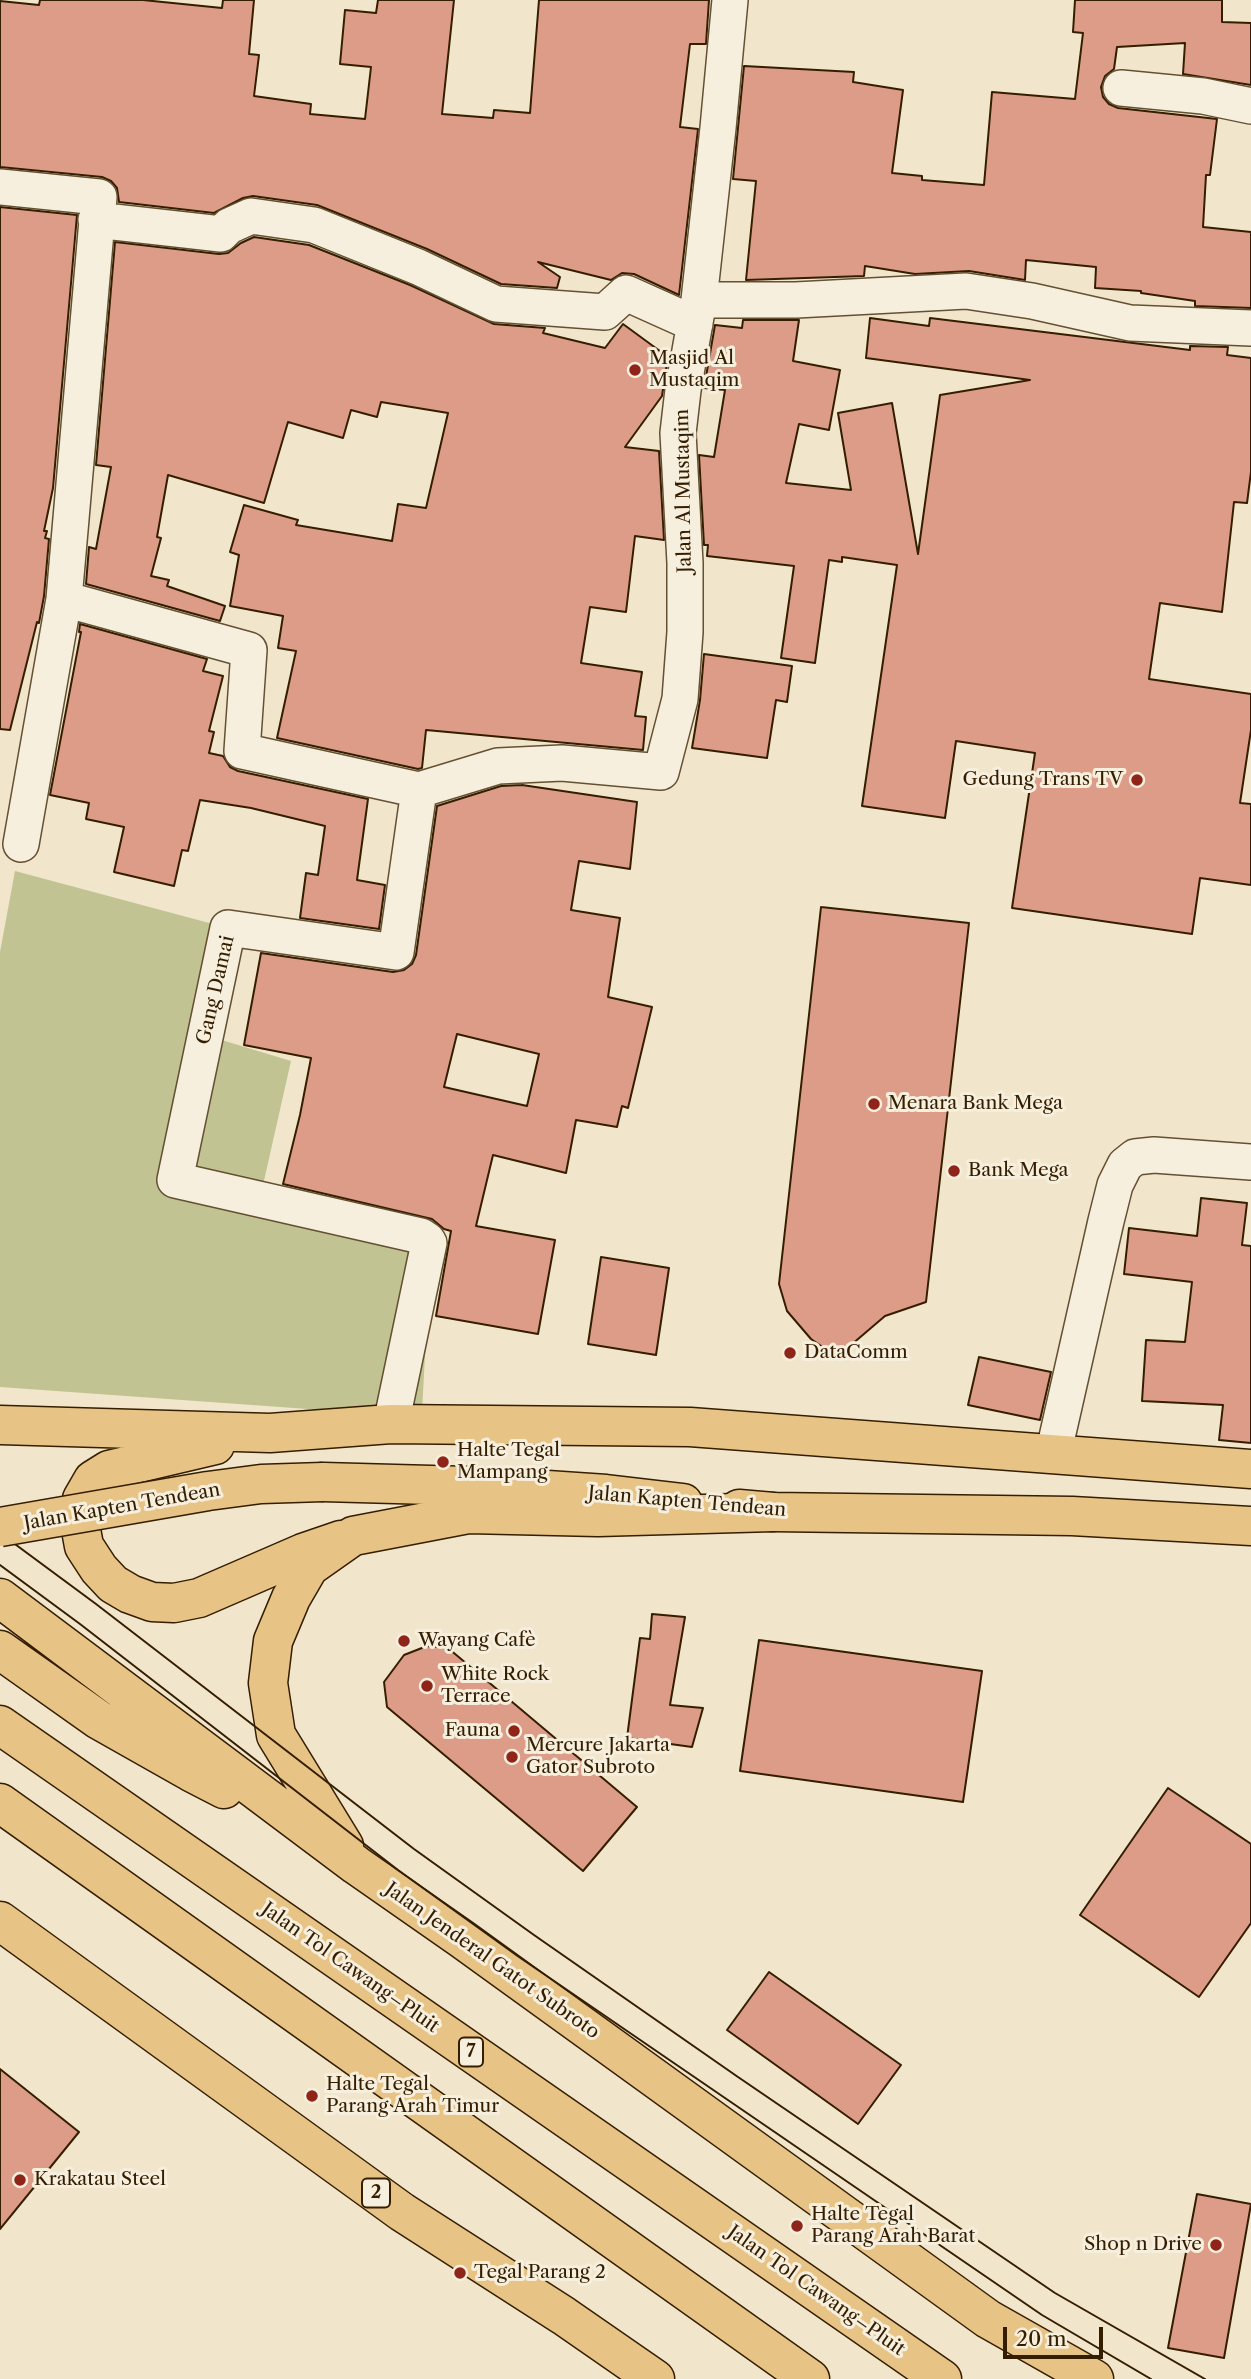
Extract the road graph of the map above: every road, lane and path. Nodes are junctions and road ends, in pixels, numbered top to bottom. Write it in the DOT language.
graph roads {
  1 [pos="730,0"];
  2 [pos="1121,88"];
  3 [pos="1251,106"];
  4 [pos="0,187"];
  5 [pos="96,220"];
  6 [pos="697,312"];
  7 [pos="1251,328"];
  8 [pos="64,599"];
  9 [pos="419,790"];
  10 [pos="21,845"];
  11 [pos="1251,1162"];
  12 [pos="391,1424"];
  13 [pos="0,1425"];
  14 [pos="270,1433"];
  15 [pos="1053,1455"];
  16 [pos="1251,1469"];
  17 [pos="772,1512"];
  18 [pos="0,1527"];
  19 [pos="1251,1527"];
  20 [pos="353,1536"];
  21 [pos="0,1598"];
  22 [pos="0,1650"];
  23 [pos="0,1725"];
  24 [pos="0,1803"];
  25 [pos="315,1834"];
  26 [pos="356,1865"];
  27 [pos="0,1921"];
  28 [pos="988,2319"];
  29 [pos="655,2379"];
  30 [pos="810,2379"];
  31 [pos="942,2379"];
  32 [pos="1049,2379"];
  33 [pos="1094,2379"];
  1 -- 6 [label="street, Jalan Al Mustaqim"];
  2 -- 3 [label="street"];
  4 -- 5 [label="street"];
  5 -- 6 [label="street"];
  5 -- 8 [label="street"];
  6 -- 7 [label="street"];
  6 -- 9 [label="street, Jalan Al Mustaqim"];
  8 -- 9 [label="street"];
  8 -- 10 [label="street"];
  9 -- 12 [label="street, Gang Damai"];
  11 -- 15 [label="street"];
  12 -- 14 [label="main road"];
  12 -- 15 [label="main road"];
  13 -- 14 [label="main road"];
  14 -- 20 [label="main road"];
  15 -- 16 [label="main road"];
  17 -- 18 [label="main road, Jalan Kapten Tendean, bridge"];
  17 -- 19 [label="main road, Jalan Kapten Tendean"];
  17 -- 20 [label="main road"];
  20 -- 26 [label="main road"];
  21 -- 25 [label="main road, Jalan Jenderal Gatot Subroto"];
  22 -- 25 [label="main road"];
  23 -- 31 [label="main road, Jalan Tol Cawang–Pluit / 7"];
  24 -- 30 [label="main road"];
  25 -- 26 [label="main road, Jalan Jenderal Gatot Subroto"];
  26 -- 28 [label="main road, Jalan Jenderal Gatot Subroto"];
  27 -- 29 [label="main road, 2"];
  28 -- 32 [label="main road, Jalan Jenderal Gatot Subroto"];
  28 -- 33 [label="main road, Jalan Jenderal Gatot Subroto"];
}
